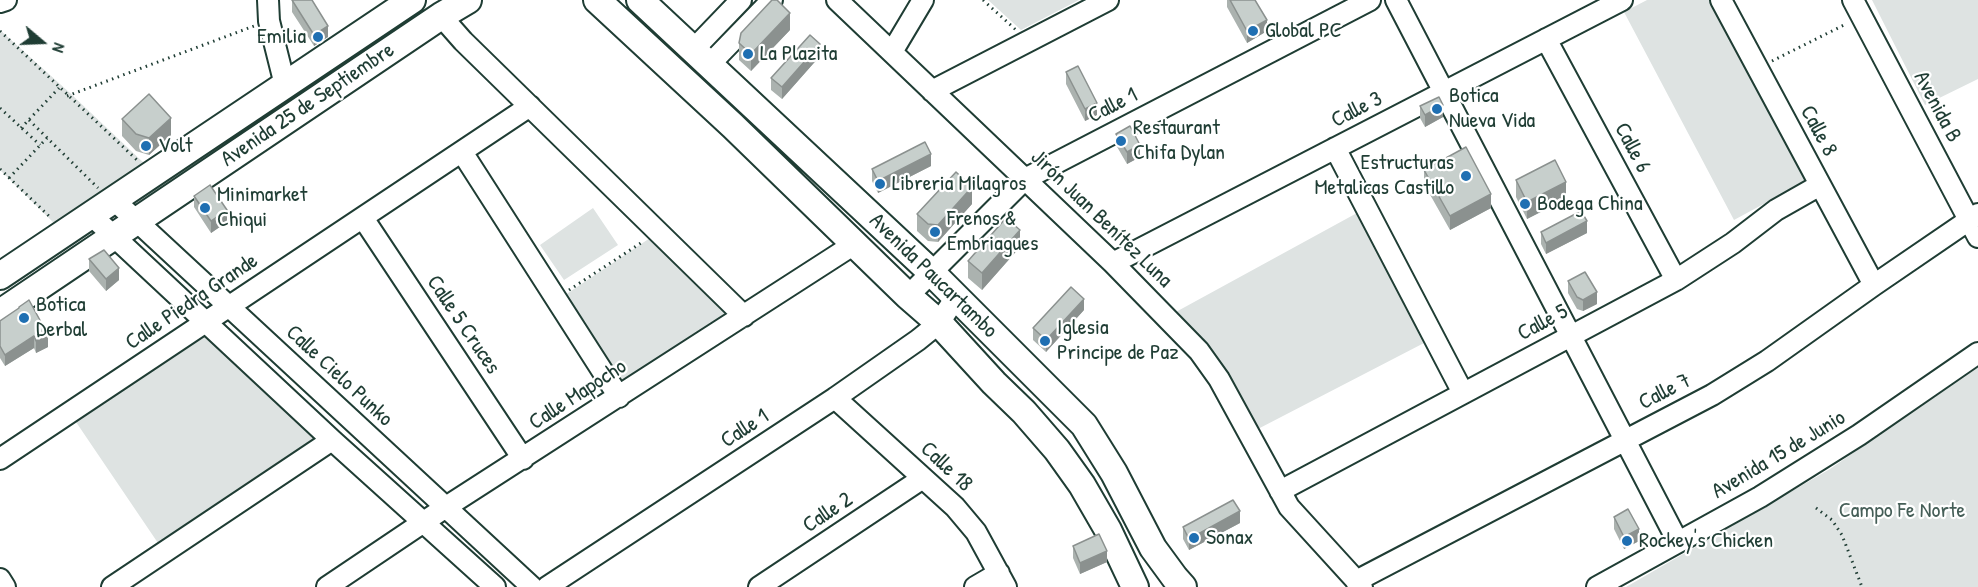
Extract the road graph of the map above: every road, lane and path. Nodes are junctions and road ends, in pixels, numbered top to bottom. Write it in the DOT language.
graph roads {
  1 [pos="6,0"];
  2 [pos="268,0"];
  3 [pos="412,0"];
  4 [pos="468,0"];
  5 [pos="597,0"];
  6 [pos="640,0"];
  7 [pos="741,0"];
  8 [pos="772,0"];
  9 [pos="837,0"];
  10 [pos="923,0"];
  11 [pos="983,0"];
  12 [pos="1108,0"];
  13 [pos="1370,0"];
  14 [pos="1396,0"];
  15 [pos="1622,0"];
  16 [pos="1721,0"];
  17 [pos="0,2"];
  18 [pos="1857,8"];
  19 [pos="441,16"];
  20 [pos="269,21"];
  21 [pos="0,31"];
  22 [pos="1546,39"];
  23 [pos="1029,42"];
  24 [pos="892,52"];
  25 [pos="701,57"];
  26 [pos="1758,68"];
  27 [pos="285,85"];
  28 [pos="59,88"];
  29 [pos="932,91"];
  30 [pos="1444,92"];
  31 [pos="67,96"];
  32 [pos="530,106"];
  33 [pos="0,108"];
  34 [pos="29,120"];
  35 [pos="21,128"];
  36 [pos="47,138"];
  37 [pos="40,145"];
  38 [pos="1335,148"];
  39 [pos="462,152"];
  40 [pos="0,169"];
  41 [pos="157,171"];
  42 [pos="9,178"];
  43 [pos="1024,179"];
  44 [pos="1820,185"];
  45 [pos="108,196"];
  46 [pos="91,215"];
  47 [pos="1973,217"];
  48 [pos="363,218"];
  49 [pos="137,221"];
  50 [pos="68,231"];
  51 [pos="658,232"];
  52 [pos="114,236"];
  53 [pos="1978,237"];
  54 [pos="856,243"];
  55 [pos="1113,263"];
  56 [pos="931,272"];
  57 [pos="0,276"];
  58 [pos="1676,280"];
  59 [pos="1874,285"];
  60 [pos="908,296"];
  61 [pos="956,297"];
  62 [pos="556,299"];
  63 [pos="229,306"];
  64 [pos="0,313"];
  65 [pos="744,316"];
  66 [pos="205,322"];
  67 [pos="939,323"];
  68 [pos="1571,336"];
  69 [pos="1978,353"];
  70 [pos="1463,393"];
  71 [pos="619,397"];
  72 [pos="835,398"];
  73 [pos="332,440"];
  74 [pos="1625,440"];
  75 [pos="0,459"];
  76 [pos="523,459"];
  77 [pos="923,478"];
  78 [pos="1280,490"];
  79 [pos="446,507"];
  80 [pos="1816,508"];
  81 [pos="425,522"];
  82 [pos="1678,542"];
  83 [pos="0,579"];
  84 [pos="1002,580"];
  85 [pos="1359,584"];
  86 [pos="554,585"];
  87 [pos="5,587"];
  88 [pos="112,587"];
  89 [pos="327,587"];
  90 [pos="495,587"];
  91 [pos="532,587"];
  92 [pos="759,587"];
  93 [pos="975,587"];
  94 [pos="1135,587"];
  95 [pos="1184,587"];
  96 [pos="1597,587"];
  97 [pos="1862,587"];
  1 -- 17 [label="street"];
  2 -- 20 [label="street"];
  3 -- 27 [label="main road, Avenida 25 de Septiembre"];
  4 -- 19 [label="main road, Avenida 25 de Septiembre"];
  5 -- 54 [label="main road, Avenida Paucartambo"];
  6 -- 25 [label="main road, Avenida Paucartambo"];
  7 -- 25 [label="street"];
  8 -- 25 [label="street"];
  9 -- 24 [label="street, Jirón Juan Benítez Luna"];
  10 -- 24 [label="street"];
  11 -- 23 [label="path"];
  12 -- 23 [label="street"];
  13 -- 43 [label="street, Calle 1"];
  14 -- 30 [label="street"];
  15 -- 22 [label="street, Calle 3"];
  16 -- 26 [label="street, Calle 8"];
  18 -- 26 [label="path"];
  18 -- 47 [label="street, Avenida B"];
  19 -- 32 [label="street"];
  19 -- 49 [label="main road, Avenida 25 de Septiembre"];
  20 -- 27 [label="street"];
  20 -- 31 [label="path"];
  21 -- 28 [label="path"];
  22 -- 30 [label="street, Calle 3"];
  22 -- 58 [label="street, Calle 6"];
  23 -- 29 [label="street"];
  24 -- 29 [label="street, Jirón Juan Benítez Luna"];
  25 -- 56 [label="main road, Avenida Paucartambo"];
  26 -- 44 [label="street, Calle 8"];
  27 -- 41 [label="main road, Avenida 25 de Septiembre"];
  28 -- 31 [label="path"];
  28 -- 34 [label="path"];
  29 -- 43 [label="street, Jirón Juan Benítez Luna"];
  30 -- 38 [label="street, Calle 3"];
  30 -- 68 [label="street"];
  31 -- 41 [label="path"];
  32 -- 39 [label="street, Calle Piedra Grande"];
  32 -- 51 [label="street"];
  33 -- 35 [label="path"];
  34 -- 35 [label="path"];
  34 -- 36 [label="path"];
  35 -- 37 [label="path"];
  36 -- 37 [label="path"];
  36 -- 45 [label="path"];
  37 -- 42 [label="path"];
  38 -- 55 [label="street, Calle 3"];
  38 -- 70 [label="street"];
  39 -- 48 [label="street, Calle Piedra Grande"];
  39 -- 62 [label="street"];
  40 -- 42 [label="path"];
  41 -- 45 [label="main road, Avenida 25 de Septiembre"];
  42 -- 50 [label="path"];
  43 -- 55 [label="street, Jirón Juan Benítez Luna"];
  43 -- 56 [label="street, Calle 1"];
  44 -- 58 [label="street, Calle 5"];
  44 -- 59 [label="street, Calle 8"];
  45 -- 46 [label="main road, Avenida 25 de Septiembre"];
  45 -- 49 [label="street, Calle Cielo Punko"];
  46 -- 50 [label="main road, Avenida 25 de Septiembre"];
  46 -- 52 [label="street"];
  47 -- 53 [label="street, Avenida B"];
  47 -- 59 [label="street, Calle 7"];
  48 -- 63 [label="street, Calle Piedra Grande"];
  48 -- 76 [label="street, Calle 5 Cruces"];
  49 -- 52 [label="main road, Avenida 25 de Septiembre"];
  49 -- 63 [label="street, Calle Cielo Punko"];
  50 -- 57 [label="main road, Avenida 25 de Septiembre"];
  51 -- 62 [label="path"];
  51 -- 65 [label="street"];
  52 -- 64 [label="main road, Avenida 25 de Septiembre"];
  52 -- 66 [label="street"];
  54 -- 60 [label="main road, Avenida Paucartambo"];
  54 -- 65 [label="street, Calle Mapocho"];
  55 -- 78 [label="street, Jirón Juan Benítez Luna"];
  56 -- 60 [label="street, Calle 1"];
  56 -- 61 [label="main road, Avenida Paucartambo"];
  58 -- 68 [label="street, Calle 5"];
  59 -- 74 [label="street, Calle 7"];
  60 -- 67 [label="main road, Avenida Paucartambo"];
  61 -- 67 [label="street, Calle 1"];
  61 -- 95 [label="main road, Avenida Paucartambo"];
  62 -- 71 [label="street"];
  63 -- 66 [label="street, Calle Piedra Grande"];
  63 -- 79 [label="street, Calle Cielo Punko"];
  65 -- 71 [label="street, Calle Mapocho"];
  66 -- 73 [label="street"];
  66 -- 75 [label="street, Calle Piedra Grande"];
  67 -- 72 [label="street, Calle 1"];
  67 -- 94 [label="main road, Avenida Paucartambo"];
  68 -- 70 [label="street, Calle 5"];
  68 -- 74 [label="street"];
  69 -- 82 [label="street, Avenida 15 de Junio"];
  70 -- 78 [label="street, Calle 5"];
  71 -- 76 [label="street, Calle Mapocho"];
  72 -- 77 [label="street, Calle 18"];
  72 -- 86 [label="street, Calle 1"];
  73 -- 81 [label="street"];
  73 -- 88 [label="street"];
  74 -- 82 [label="street"];
  74 -- 85 [label="street, Calle 7"];
  76 -- 79 [label="street, Calle Mapocho"];
  77 -- 84 [label="street, Calle 18"];
  77 -- 92 [label="street, Calle 2"];
  78 -- 85 [label="street, Jirón Juan Benítez Luna"];
  79 -- 81 [label="street, Calle Mapocho"];
  79 -- 91 [label="street, Calle Cielo Punko"];
  80 -- 97 [label="path"];
  81 -- 89 [label="street, Calle Mapocho"];
  81 -- 90 [label="street"];
  82 -- 96 [label="street, Avenida 15 de Junio"];
  83 -- 87 [label="street"];
  84 -- 93 [label="street"];
}
